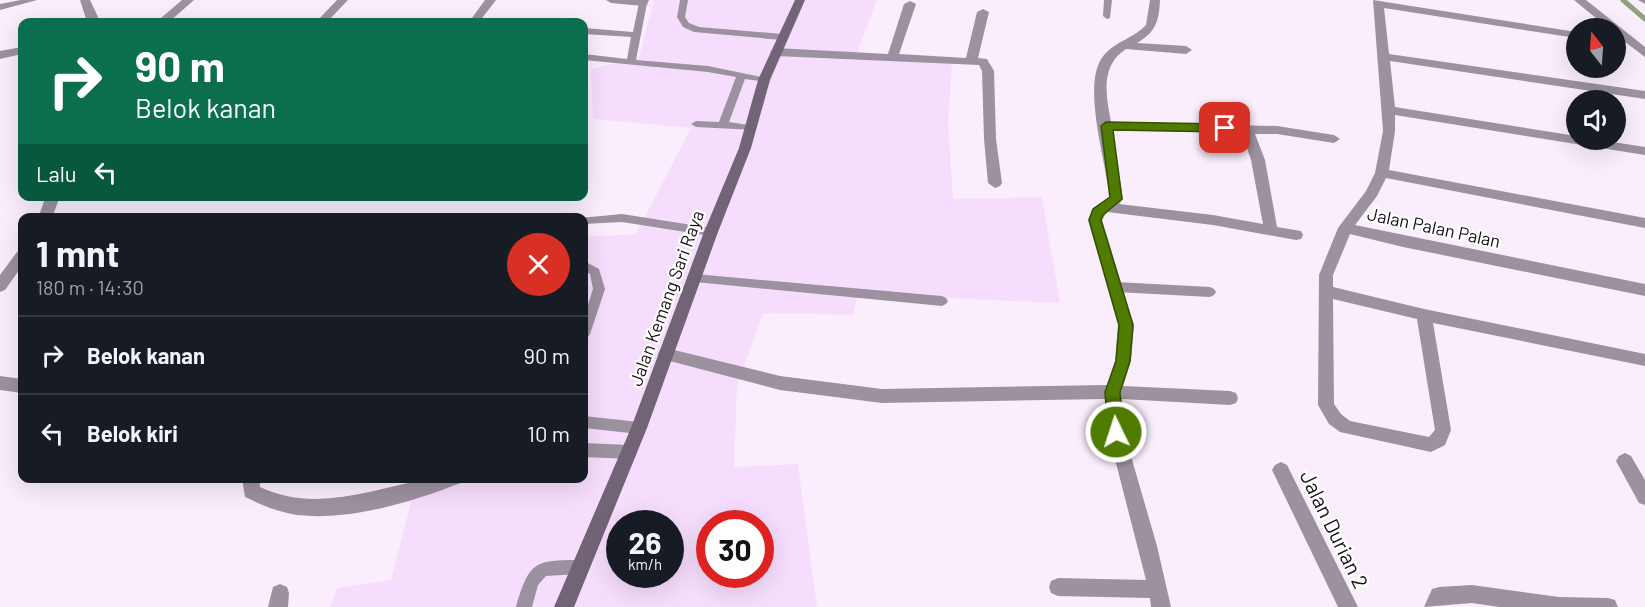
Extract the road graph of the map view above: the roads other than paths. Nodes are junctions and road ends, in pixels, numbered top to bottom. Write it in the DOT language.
graph roads {
  1 [pos="33,0"];
  2 [pos="85,0"];
  3 [pos="189,0"];
  4 [pos="344,0"];
  5 [pos="491,0"];
  6 [pos="611,0"];
  7 [pos="684,0"];
  8 [pos="800,0"];
  9 [pos="1108,0"];
  10 [pos="1155,0"];
  11 [pos="1579,0"];
  12 [pos="644,1"];
  13 [pos="1378,2"];
  14 [pos="910,4"];
  15 [pos="0,7"];
  16 [pos="983,12"];
  17 [pos="1107,16"];
  18 [pos="92,18"];
  19 [pos="167,18"];
  20 [pos="325,18"];
  21 [pos="477,18"];
  22 [pos="1601,18"];
  23 [pos="588,31"];
  24 [pos="1566,33"];
  25 [pos="636,35"];
  26 [pos="782,37"];
  27 [pos="1626,38"];
  28 [pos="1626,44"];
  29 [pos="1123,45"];
  30 [pos="1634,45"];
  31 [pos="1186,50"];
  32 [pos="18,52"];
  33 [pos="776,52"];
  34 [pos="1645,53"];
  35 [pos="0,55"];
  36 [pos="588,57"];
  37 [pos="1385,57"];
  38 [pos="892,59"];
  39 [pos="971,61"];
  40 [pos="632,62"];
  41 [pos="741,78"];
  42 [pos="764,80"];
  43 [pos="1645,95"];
  44 [pos="1389,110"];
  45 [pos="696,124"];
  46 [pos="723,125"];
  47 [pos="1106,126"];
  48 [pos="751,128"];
  49 [pos="1247,129"];
  50 [pos="1334,139"];
  51 [pos="1645,152"];
  52 [pos="1382,173"];
  53 [pos="995,183"];
  54 [pos="1104,207"];
  55 [pos="588,220"];
  56 [pos="1645,224"];
  57 [pos="1345,228"];
  58 [pos="1271,230"];
  59 [pos="711,232"];
  60 [pos="1296,235"];
  61 [pos="18,261"];
  62 [pos="588,268"];
  63 [pos="695,278"];
  64 [pos="0,286"];
  65 [pos="1116,287"];
  66 [pos="1645,290"];
  67 [pos="1325,291"];
  68 [pos="1210,292"];
  69 [pos="942,301"];
  70 [pos="1424,315"];
  71 [pos="588,322"];
  72 [pos="666,354"];
  73 [pos="1645,360"];
  74 [pos="0,383"];
  75 [pos="18,385"];
  76 [pos="1113,392"];
  77 [pos="1230,398"];
  78 [pos="588,422"];
  79 [pos="639,428"];
  80 [pos="588,450"];
  81 [pos="629,452"];
  82 [pos="1625,461"];
  83 [pos="1281,470"];
  84 [pos="251,483"];
  85 [pos="439,483"];
  86 [pos="1645,497"];
  87 [pos="580,567"];
  88 [pos="1058,587"];
  89 [pos="1159,598"];
  90 [pos="524,607"];
  91 [pos="564,607"];
  92 [pos="1348,607"];
  93 [pos="1434,607"];
  94 [pos="1608,607"];
  1 -- 15 [label="lane"];
  2 -- 18 [label="street"];
  3 -- 19 [label="street"];
  4 -- 20 [label="street"];
  5 -- 21 [label="street"];
  6 -- 12 [label="street"];
  7 -- 26 [label="lane"];
  8 -- 26 [label="main road, Jalan Kemang Sari Raya"];
  9 -- 17 [label="lane"];
  10 -- 29 [label="street"];
  11 -- 22 [label="street"];
  12 -- 25 [label="lane"];
  13 -- 24 [label="street"];
  13 -- 37 [label="street, Jalan Palan Palan"];
  14 -- 38 [label="street"];
  16 -- 39 [label="street"];
  23 -- 25 [label="lane"];
  25 -- 40 [label="lane"];
  26 -- 33 [label="main road, Jalan Kemang Sari Raya"];
  27 -- 30 [label="street"];
  28 -- 30 [label="street"];
  29 -- 31 [label="street"];
  29 -- 47 [label="street"];
  30 -- 34 [label="street"];
  32 -- 35 [label="street"];
  33 -- 38 [label="street"];
  33 -- 42 [label="main road, Jalan Kemang Sari Raya"];
  36 -- 40 [label="lane"];
  37 -- 43 [label="street"];
  37 -- 44 [label="street, Jalan Palan Palan"];
  38 -- 39 [label="street"];
  39 -- 53 [label="street"];
  40 -- 41 [label="lane"];
  41 -- 42 [label="lane"];
  41 -- 46 [label="lane"];
  42 -- 48 [label="main road, Jalan Kemang Sari Raya"];
  44 -- 51 [label="street"];
  44 -- 52 [label="street, Jalan Palan Palan"];
  45 -- 46 [label="lane"];
  46 -- 48 [label="lane"];
  47 -- 49 [label="street"];
  47 -- 54 [label="street"];
  48 -- 59 [label="main road, Jalan Kemang Sari Raya"];
  49 -- 50 [label="street"];
  49 -- 58 [label="street"];
  52 -- 56 [label="street"];
  52 -- 57 [label="street, Jalan Palan Palan"];
  54 -- 58 [label="street"];
  54 -- 65 [label="street"];
  55 -- 59 [label="lane"];
  57 -- 66 [label="street, Jalan Palan Palan"];
  57 -- 67 [label="street"];
  58 -- 60 [label="street"];
  59 -- 63 [label="main road, Jalan Kemang Sari Raya"];
  61 -- 64 [label="street"];
  62 -- 71 [label="lane"];
  63 -- 69 [label="lane"];
  63 -- 72 [label="main road, Jalan Kemang Sari Raya"];
  65 -- 68 [label="lane"];
  65 -- 76 [label="street"];
  67 -- 70 [label="street"];
  67 -- 70 [label="street"];
  70 -- 73 [label="street"];
  72 -- 76 [label="street"];
  72 -- 79 [label="main road, Jalan Kemang Sari Raya"];
  74 -- 75 [label="street"];
  76 -- 77 [label="street"];
  76 -- 89 [label="street"];
  78 -- 79 [label="lane"];
  79 -- 81 [label="main road, Jalan Kemang Sari Raya"];
  80 -- 81 [label="street"];
  81 -- 87 [label="main road, Jalan Kemang Sari Raya"];
  82 -- 86 [label="street"];
  83 -- 92 [label="street, Jalan Durian 2"];
  84 -- 85 [label="street"];
  87 -- 90 [label="lane"];
  87 -- 91 [label="main road, Jalan Kemang Sari Raya"];
  88 -- 89 [label="street"];
  93 -- 94 [label="street"];
}
